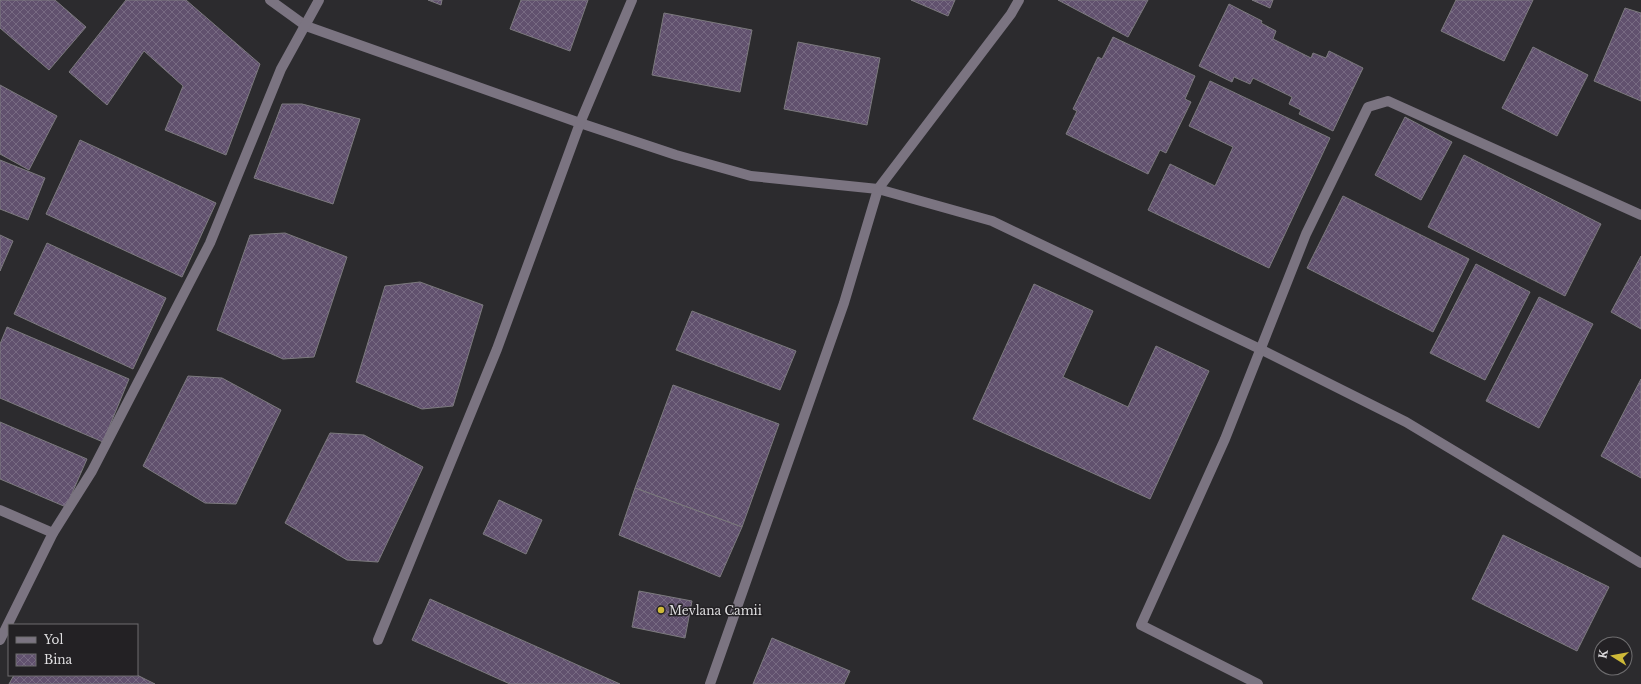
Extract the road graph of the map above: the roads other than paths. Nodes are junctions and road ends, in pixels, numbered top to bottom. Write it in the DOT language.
graph roads {
  1 [pos="270,0"];
  2 [pos="319,0"];
  3 [pos="632,0"];
  4 [pos="1019,0"];
  5 [pos="306,26"];
  6 [pos="580,123"];
  7 [pos="878,189"];
  8 [pos="1641,215"];
  9 [pos="1260,349"];
  10 [pos="0,510"];
  11 [pos="53,533"];
  12 [pos="1641,563"];
  13 [pos="0,640"];
  14 [pos="378,640"];
  15 [pos="710,684"];
  16 [pos="1258,684"];
  1 -- 5 [label="street"];
  2 -- 5 [label="street"];
  3 -- 6 [label="street"];
  4 -- 7 [label="street"];
  5 -- 6 [label="street"];
  5 -- 11 [label="street"];
  6 -- 7 [label="street"];
  6 -- 14 [label="street"];
  7 -- 9 [label="street"];
  7 -- 15 [label="street"];
  8 -- 9 [label="street"];
  9 -- 12 [label="street"];
  9 -- 16 [label="street"];
  10 -- 11 [label="street"];
  11 -- 13 [label="street"];
}
